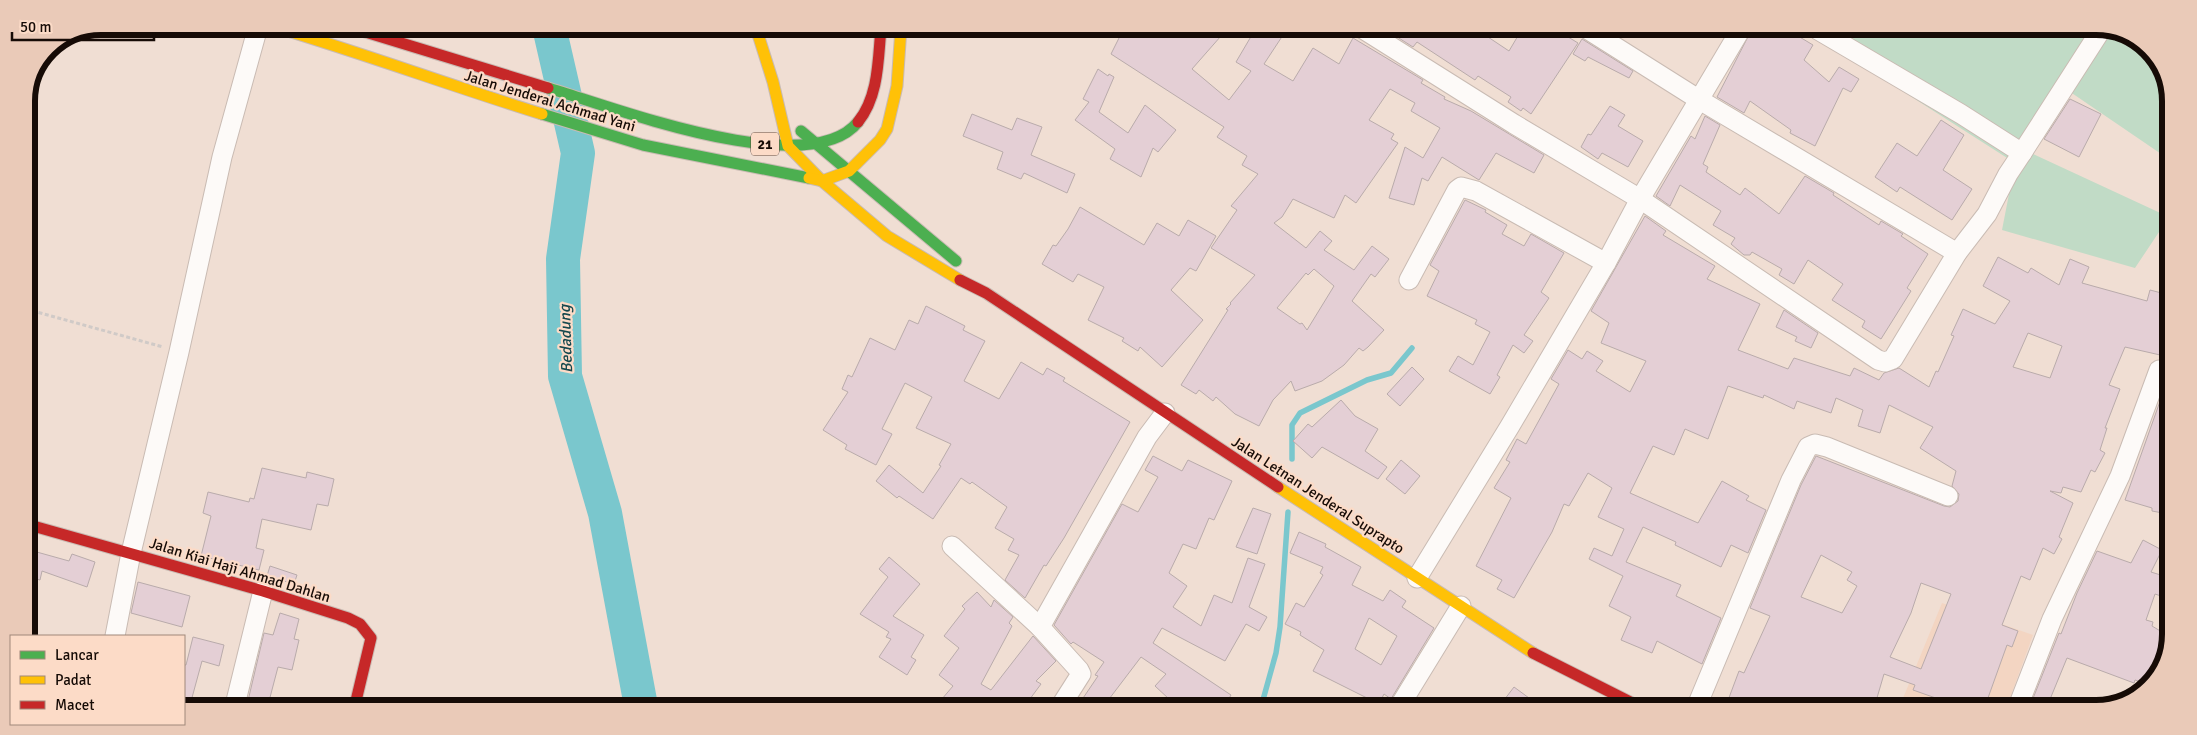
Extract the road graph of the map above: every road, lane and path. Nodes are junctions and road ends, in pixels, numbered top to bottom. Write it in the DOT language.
graph roads {
  1 [pos="256,35"];
  2 [pos="302,35"];
  3 [pos="374,35"];
  4 [pos="758,35"];
  5 [pos="880,35"];
  6 [pos="901,35"];
  7 [pos="1376,35"];
  8 [pos="1597,35"];
  9 [pos="1737,35"];
  10 [pos="1827,35"];
  11 [pos="2098,35"];
  12 [pos="1698,99"];
  13 [pos="781,113"];
  14 [pos="816,144"];
  15 [pos="788,146"];
  16 [pos="2022,153"];
  17 [pos="848,171"];
  18 [pos="822,181"];
  19 [pos="1640,199"];
  20 [pos="1957,253"];
  21 [pos="1606,263"];
  22 [pos="1409,280"];
  23 [pos="986,293"];
  24 [pos="35,312"];
  25 [pos="179,352"];
  26 [pos="2159,370"];
  27 [pos="1165,413"];
  28 [pos="1948,496"];
  29 [pos="35,526"];
  30 [pos="952,546"];
  31 [pos="131,552"];
  32 [pos="1417,578"];
  33 [pos="263,591"];
  34 [pos="1461,606"];
  35 [pos="1040,627"];
  36 [pos="115,635"];
  37 [pos="236,700"];
  38 [pos="356,700"];
  39 [pos="1064,700"];
  40 [pos="1403,700"];
  41 [pos="1626,700"];
  42 [pos="1699,700"];
  43 [pos="2020,700"];
  1 -- 25 [label="street"];
  2 -- 18 [label="main road, Jalan Jenderal Achmad Yani / 21"];
  3 -- 15 [label="main road, Jalan Jenderal Achmad Yani / 21"];
  4 -- 13 [label="main road"];
  5 -- 14 [label="main road, Jalan Jenderal Achmad Yani / 21"];
  6 -- 17 [label="main road"];
  7 -- 19 [label="street"];
  8 -- 12 [label="street"];
  9 -- 12 [label="street"];
  10 -- 16 [label="street"];
  11 -- 16 [label="street"];
  12 -- 19 [label="street"];
  12 -- 20 [label="street"];
  13 -- 14 [label="main road, Jalan Letnan Jenderal Suprapto"];
  13 -- 15 [label="main road"];
  14 -- 15 [label="main road, Jalan Jenderal Achmad Yani / 21"];
  14 -- 17 [label="main road, Jalan Letnan Jenderal Suprapto"];
  15 -- 18 [label="main road, Jalan Letnan Jenderal Suprapto"];
  16 -- 20 [label="street"];
  17 -- 18 [label="main road"];
  17 -- 23 [label="main road, Jalan Letnan Jenderal Suprapto"];
  18 -- 23 [label="main road, Jalan Letnan Jenderal Suprapto"];
  19 -- 20 [label="street"];
  19 -- 21 [label="street"];
  21 -- 22 [label="street"];
  21 -- 32 [label="street"];
  23 -- 27 [label="main road, Jalan Letnan Jenderal Suprapto"];
  24 -- 25 [label="path"];
  25 -- 31 [label="street"];
  26 -- 43 [label="street"];
  27 -- 32 [label="main road, Jalan Letnan Jenderal Suprapto"];
  27 -- 35 [label="street"];
  28 -- 42 [label="street"];
  29 -- 31 [label="main road, Jalan Kiai Haji Ahmad Dahlan"];
  30 -- 35 [label="street"];
  31 -- 33 [label="main road, Jalan Kiai Haji Ahmad Dahlan"];
  31 -- 36 [label="street"];
  32 -- 34 [label="main road, Jalan Letnan Jenderal Suprapto"];
  33 -- 37 [label="street"];
  33 -- 38 [label="main road, Jalan Kiai Haji Ahmad Dahlan"];
  34 -- 40 [label="street"];
  34 -- 41 [label="main road, Jalan Letnan Jenderal Suprapto"];
  35 -- 39 [label="street"];
}
